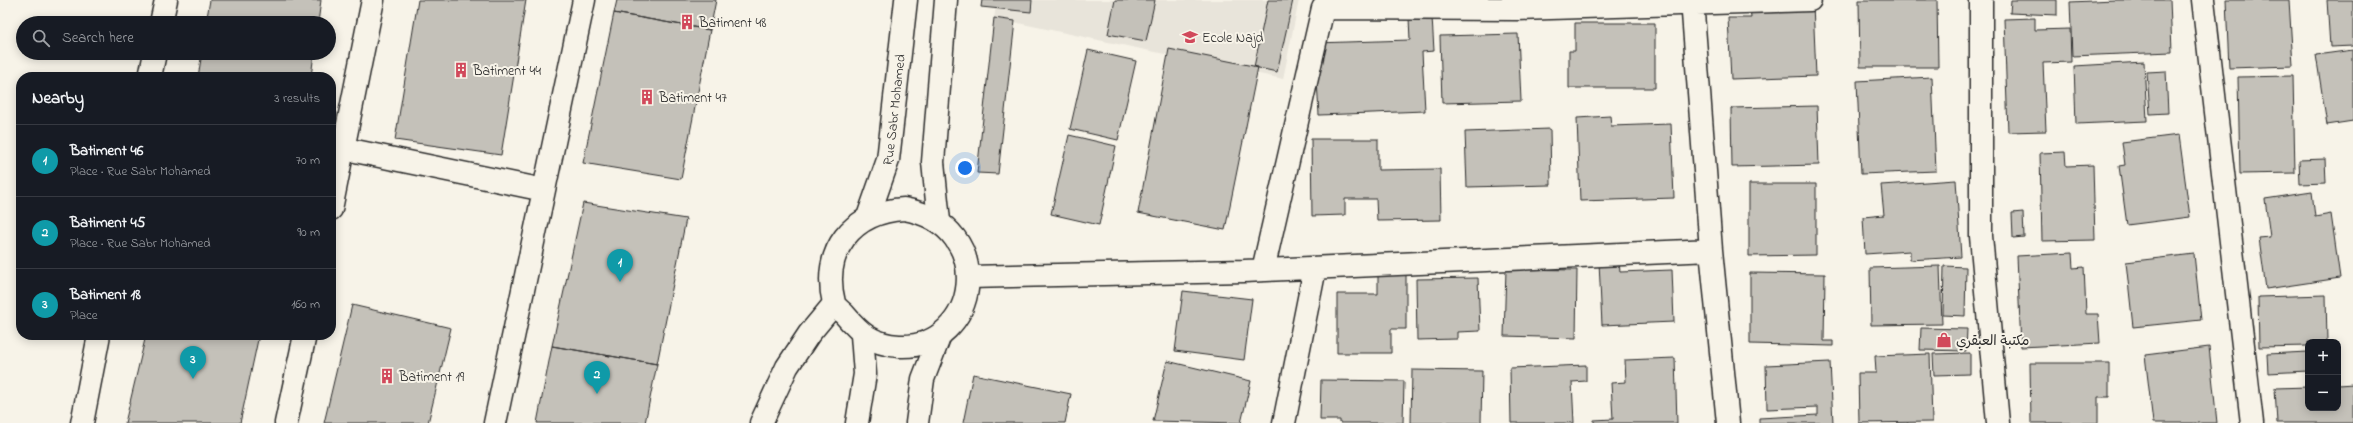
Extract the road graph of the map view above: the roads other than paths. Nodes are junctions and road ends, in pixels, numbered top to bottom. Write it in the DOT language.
graph roads {
  1 [pos="166,0"];
  2 [pos="373,0"];
  3 [pos="584,0"];
  4 [pos="906,0"];
  5 [pos="946,0"];
  6 [pos="1810,0"];
  7 [pos="1981,0"];
  8 [pos="2203,0"];
  9 [pos="1692,2"];
  10 [pos="1516,5"];
  11 [pos="163,16"];
  12 [pos="154,60"];
  13 [pos="151,72"];
  14 [pos="337,147"];
  15 [pos="336,157"];
  16 [pos="544,190"];
  17 [pos="868,217"];
  18 [pos="939,221"];
  19 [pos="1711,250"];
  20 [pos="1315,268"];
  21 [pos="1263,270"];
  22 [pos="969,277"];
  23 [pos="834,304"];
  24 [pos="862,335"];
  25 [pos="940,335"];
  26 [pos="98,340"];
  27 [pos="304,340"];
  28 [pos="82,423"];
  29 [pos="286,423"];
  30 [pos="495,423"];
  31 [pos="761,423"];
  32 [pos="857,423"];
  33 [pos="917,423"];
  34 [pos="1284,423"];
  35 [pos="1728,423"];
  36 [pos="1998,423"];
  37 [pos="2252,423"];
  1 -- 11 [label="street"];
  2 -- 14 [label="street"];
  3 -- 16 [label="street"];
  4 -- 17 [label="street, Rue Sabr Mohamed"];
  5 -- 18 [label="street"];
  6 -- 9 [label="street"];
  7 -- 36 [label="street"];
  8 -- 37 [label="street"];
  9 -- 10 [label="street"];
  9 -- 19 [label="street"];
  10 -- 21 [label="street"];
  12 -- 13 [label="street"];
  14 -- 15 [label="street"];
  14 -- 16 [label="street"];
  16 -- 30 [label="street"];
  17 -- 18 [label="street"];
  17 -- 23 [label="street"];
  18 -- 22 [label="street"];
  19 -- 20 [label="street"];
  19 -- 35 [label="street"];
  20 -- 21 [label="street"];
  20 -- 34 [label="street"];
  21 -- 22 [label="street"];
  22 -- 25 [label="street"];
  23 -- 24 [label="street"];
  23 -- 31 [label="street"];
  24 -- 25 [label="street"];
  24 -- 32 [label="street"];
  25 -- 33 [label="street"];
  26 -- 28 [label="street"];
  27 -- 29 [label="street"];
}
